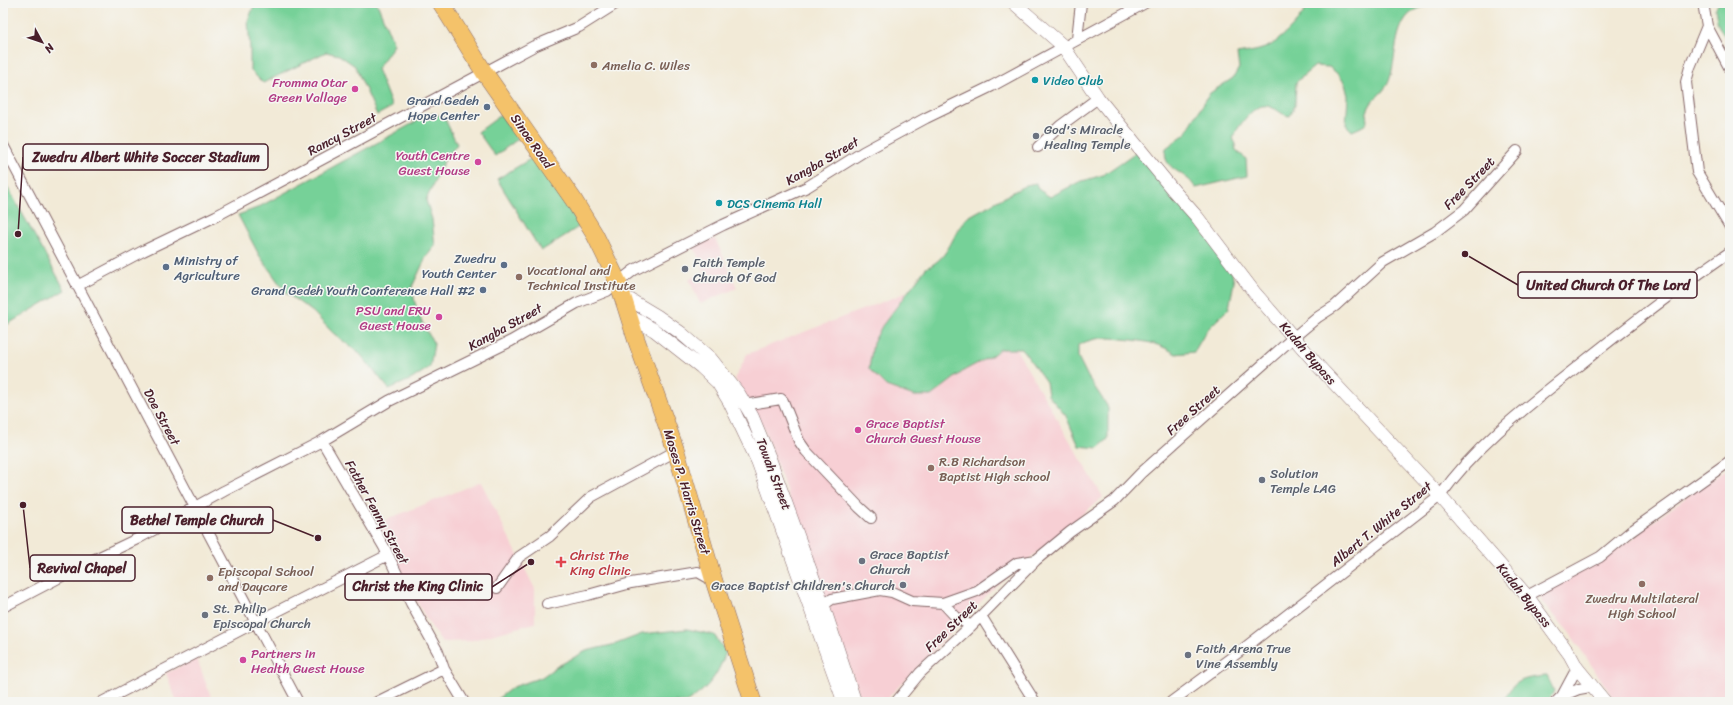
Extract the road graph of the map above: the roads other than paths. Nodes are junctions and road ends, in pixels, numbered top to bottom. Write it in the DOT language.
graph roads {
  1 [pos="441,3"];
  2 [pos="617,3"];
  3 [pos="1014,3"];
  4 [pos="1081,3"];
  5 [pos="1145,3"];
  6 [pos="1703,3"];
  7 [pos="1707,26"];
  8 [pos="1077,39"];
  9 [pos="1063,46"];
  10 [pos="1730,69"];
  11 [pos="484,72"];
  12 [pos="1098,98"];
  13 [pos="3,145"];
  14 [pos="1038,146"];
  15 [pos="1517,150"];
  16 [pos="1730,227"];
  17 [pos="1730,252"];
  18 [pos="77,286"];
  19 [pos="620,289"];
  20 [pos="628,315"];
  21 [pos="1294,337"];
  22 [pos="750,404"];
  23 [pos="322,441"];
  24 [pos="676,451"];
  25 [pos="1730,461"];
  26 [pos="1440,496"];
  27 [pos="195,507"];
  28 [pos="871,518"];
  29 [pos="388,555"];
  30 [pos="1036,560"];
  31 [pos="714,582"];
  32 [pos="497,588"];
  33 [pos="1526,596"];
  34 [pos="943,603"];
  35 [pos="547,604"];
  36 [pos="823,605"];
  37 [pos="3,607"];
  38 [pos="981,616"];
  39 [pos="256,622"];
  40 [pos="971,626"];
  41 [pos="1578,668"];
  42 [pos="444,669"];
  43 [pos="1559,699"];
  44 [pos="1604,701"];
  45 [pos="102,702"];
  46 [pos="298,702"];
  47 [pos="377,702"];
  48 [pos="464,702"];
  49 [pos="753,702"];
  50 [pos="844,702"];
  51 [pos="855,702"];
  52 [pos="896,702"];
  53 [pos="1035,702"];
  54 [pos="1171,702"];
  1 -- 11 [label="highway, Sinoe Road"];
  2 -- 11 [label="street, Rancy Street"];
  3 -- 9 [label="street, Kudah Bypass"];
  4 -- 8 [label="street"];
  5 -- 8 [label="street, Kangba Street"];
  6 -- 7 [label="street"];
  7 -- 10 [label="street"];
  7 -- 16 [label="street"];
  8 -- 9 [label="street, Kangba Street"];
  9 -- 12 [label="street, Kudah Bypass"];
  9 -- 19 [label="street, Kangba Street"];
  11 -- 18 [label="street, Rancy Street"];
  11 -- 19 [label="highway, Sinoe Road"];
  12 -- 14 [label="street"];
  12 -- 21 [label="street, Kudah Bypass"];
  13 -- 18 [label="street, Doe Street"];
  15 -- 21 [label="street, Free Street"];
  17 -- 26 [label="street, Albert T. White Street"];
  18 -- 27 [label="street, Doe Street"];
  19 -- 20 [label="highway, Moses P. Harris Street"];
  19 -- 23 [label="street, Kangba Street"];
  19 -- 36 [label="street, Towah Street"];
  20 -- 24 [label="highway, Moses P. Harris Street"];
  20 -- 50 [label="street, Towah Street"];
  21 -- 26 [label="street, Kudah Bypass"];
  21 -- 30 [label="street, Free Street"];
  22 -- 28 [label="street"];
  23 -- 27 [label="street, Kangba Street"];
  23 -- 29 [label="street, Father Fenny Street"];
  24 -- 31 [label="highway, Moses P. Harris Street"];
  24 -- 32 [label="street"];
  25 -- 33 [label="street"];
  26 -- 33 [label="street, Kudah Bypass"];
  26 -- 54 [label="street, Albert T. White Street"];
  27 -- 37 [label="street, Kangba Street"];
  27 -- 39 [label="street, Doe Street"];
  29 -- 39 [label="street"];
  29 -- 42 [label="street, Father Fenny Street"];
  30 -- 34 [label="street"];
  30 -- 38 [label="street, Free Street"];
  31 -- 35 [label="street"];
  31 -- 49 [label="highway, Moses P. Harris Street"];
  33 -- 41 [label="street, Kudah Bypass"];
  34 -- 36 [label="street"];
  34 -- 40 [label="street"];
  36 -- 51 [label="street, Towah Street"];
  38 -- 40 [label="street, Free Street"];
  38 -- 53 [label="street"];
  39 -- 45 [label="street"];
  39 -- 46 [label="street, Doe Street"];
  40 -- 52 [label="street, Free Street"];
  41 -- 43 [label="street"];
  41 -- 44 [label="street, Kudah Bypass"];
  42 -- 47 [label="street"];
  42 -- 48 [label="street, Father Fenny Street"];
  43 -- 44 [label="street"];
}
